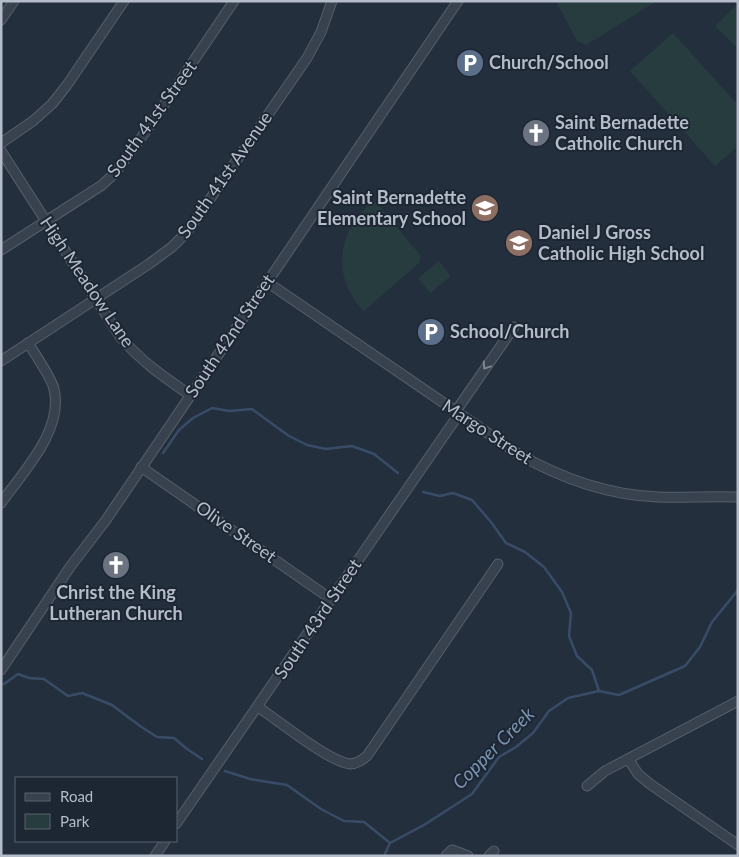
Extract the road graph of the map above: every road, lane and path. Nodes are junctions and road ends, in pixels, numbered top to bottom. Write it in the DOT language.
graph roads {
  1 [pos="14,1"];
  2 [pos="124,1"];
  3 [pos="234,1"];
  4 [pos="332,1"];
  5 [pos="458,1"];
  6 [pos="1,20"];
  7 [pos="1,143"];
  8 [pos="1,151"];
  9 [pos="46,222"];
  10 [pos="1,250"];
  11 [pos="267,282"];
  12 [pos="96,298"];
  13 [pos="514,326"];
  14 [pos="28,343"];
  15 [pos="1,361"];
  16 [pos="190,395"];
  17 [pos="457,413"];
  18 [pos="141,467"];
  19 [pos="738,496"];
  20 [pos="1,503"];
  21 [pos="498,564"];
  22 [pos="331,599"];
  23 [pos="1,670"];
  24 [pos="738,701"];
  25 [pos="258,707"];
  26 [pos="629,760"];
  27 [pos="586,786"];
  28 [pos="178,821"];
  29 [pos="164,842"];
  30 [pos="738,845"];
  31 [pos="155,856"];
  32 [pos="446,856"];
  33 [pos="468,856"];
  1 -- 6 [label="street"];
  2 -- 7 [label="street"];
  3 -- 9 [label="street, South 41st Street"];
  4 -- 12 [label="street, South 41st Avenue"];
  5 -- 11 [label="street, South 42nd Street"];
  8 -- 9 [label="street, High Meadow Lane"];
  9 -- 10 [label="street, South 41st Street"];
  9 -- 12 [label="street, High Meadow Lane"];
  11 -- 16 [label="street, South 42nd Street"];
  11 -- 17 [label="street, Margo Street"];
  12 -- 14 [label="street, South 41st Avenue"];
  12 -- 16 [label="street, High Meadow Lane"];
  13 -- 17 [label="street, South 43rd Street, one-way"];
  14 -- 15 [label="street, South 41st Avenue"];
  14 -- 20 [label="street"];
  16 -- 18 [label="street, South 42nd Street"];
  17 -- 19 [label="street, Margo Street"];
  17 -- 22 [label="street, South 43rd Street"];
  18 -- 22 [label="street, Olive Street"];
  18 -- 23 [label="street, South 42nd Street"];
  21 -- 25 [label="street"];
  22 -- 25 [label="street, South 43rd Street"];
  24 -- 26 [label="street"];
  25 -- 28 [label="street, South 43rd Street"];
  26 -- 27 [label="street"];
  26 -- 30 [label="street"];
  29 -- 31 [label="street"];
  32 -- 33 [label="street"];
}
